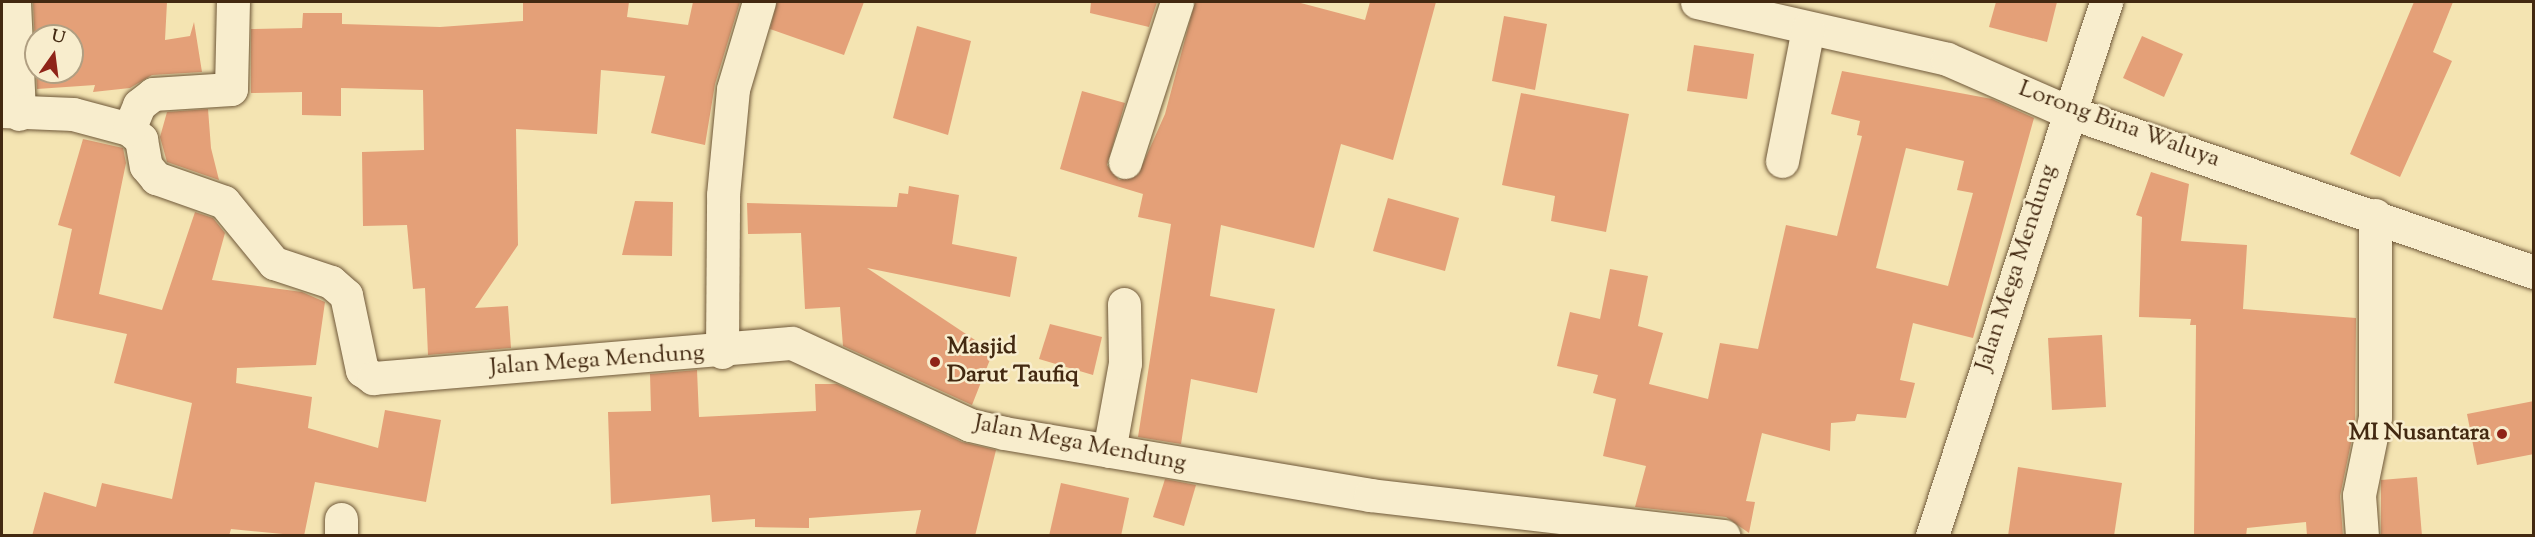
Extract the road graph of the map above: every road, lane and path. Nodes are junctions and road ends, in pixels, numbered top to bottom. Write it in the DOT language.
graph roads {
  1 [pos="14,2"];
  2 [pos="232,2"];
  3 [pos="759,2"];
  4 [pos="1177,2"];
  5 [pos="1697,2"];
  6 [pos="2106,2"];
  7 [pos="1808,29"];
  8 [pos="2066,111"];
  9 [pos="10,112"];
  10 [pos="129,129"];
  11 [pos="1782,161"];
  12 [pos="1125,162"];
  13 [pos="2375,215"];
  14 [pos="2534,272"];
  15 [pos="1124,304"];
  16 [pos="722,352"];
  17 [pos="1109,451"];
  18 [pos="1724,536"];
  19 [pos="1932,536"];
  20 [pos="2362,536"];
  1 -- 9 [label="street"];
  2 -- 10 [label="street"];
  3 -- 16 [label="street"];
  4 -- 12 [label="street"];
  5 -- 7 [label="street, Lorong Bina Waluya"];
  6 -- 8 [label="street, Jalan Mega Mendung"];
  7 -- 8 [label="street, Lorong Bina Waluya"];
  7 -- 11 [label="street"];
  8 -- 13 [label="street, Lorong Bina Waluya"];
  8 -- 19 [label="street, Jalan Mega Mendung"];
  9 -- 10 [label="street"];
  10 -- 16 [label="street, Jalan Mega Mendung"];
  13 -- 14 [label="street, Lorong Bina Waluya"];
  13 -- 20 [label="street"];
  15 -- 17 [label="street"];
  16 -- 17 [label="street, Jalan Mega Mendung"];
  17 -- 18 [label="street, Jalan Mega Mendung"];
}
